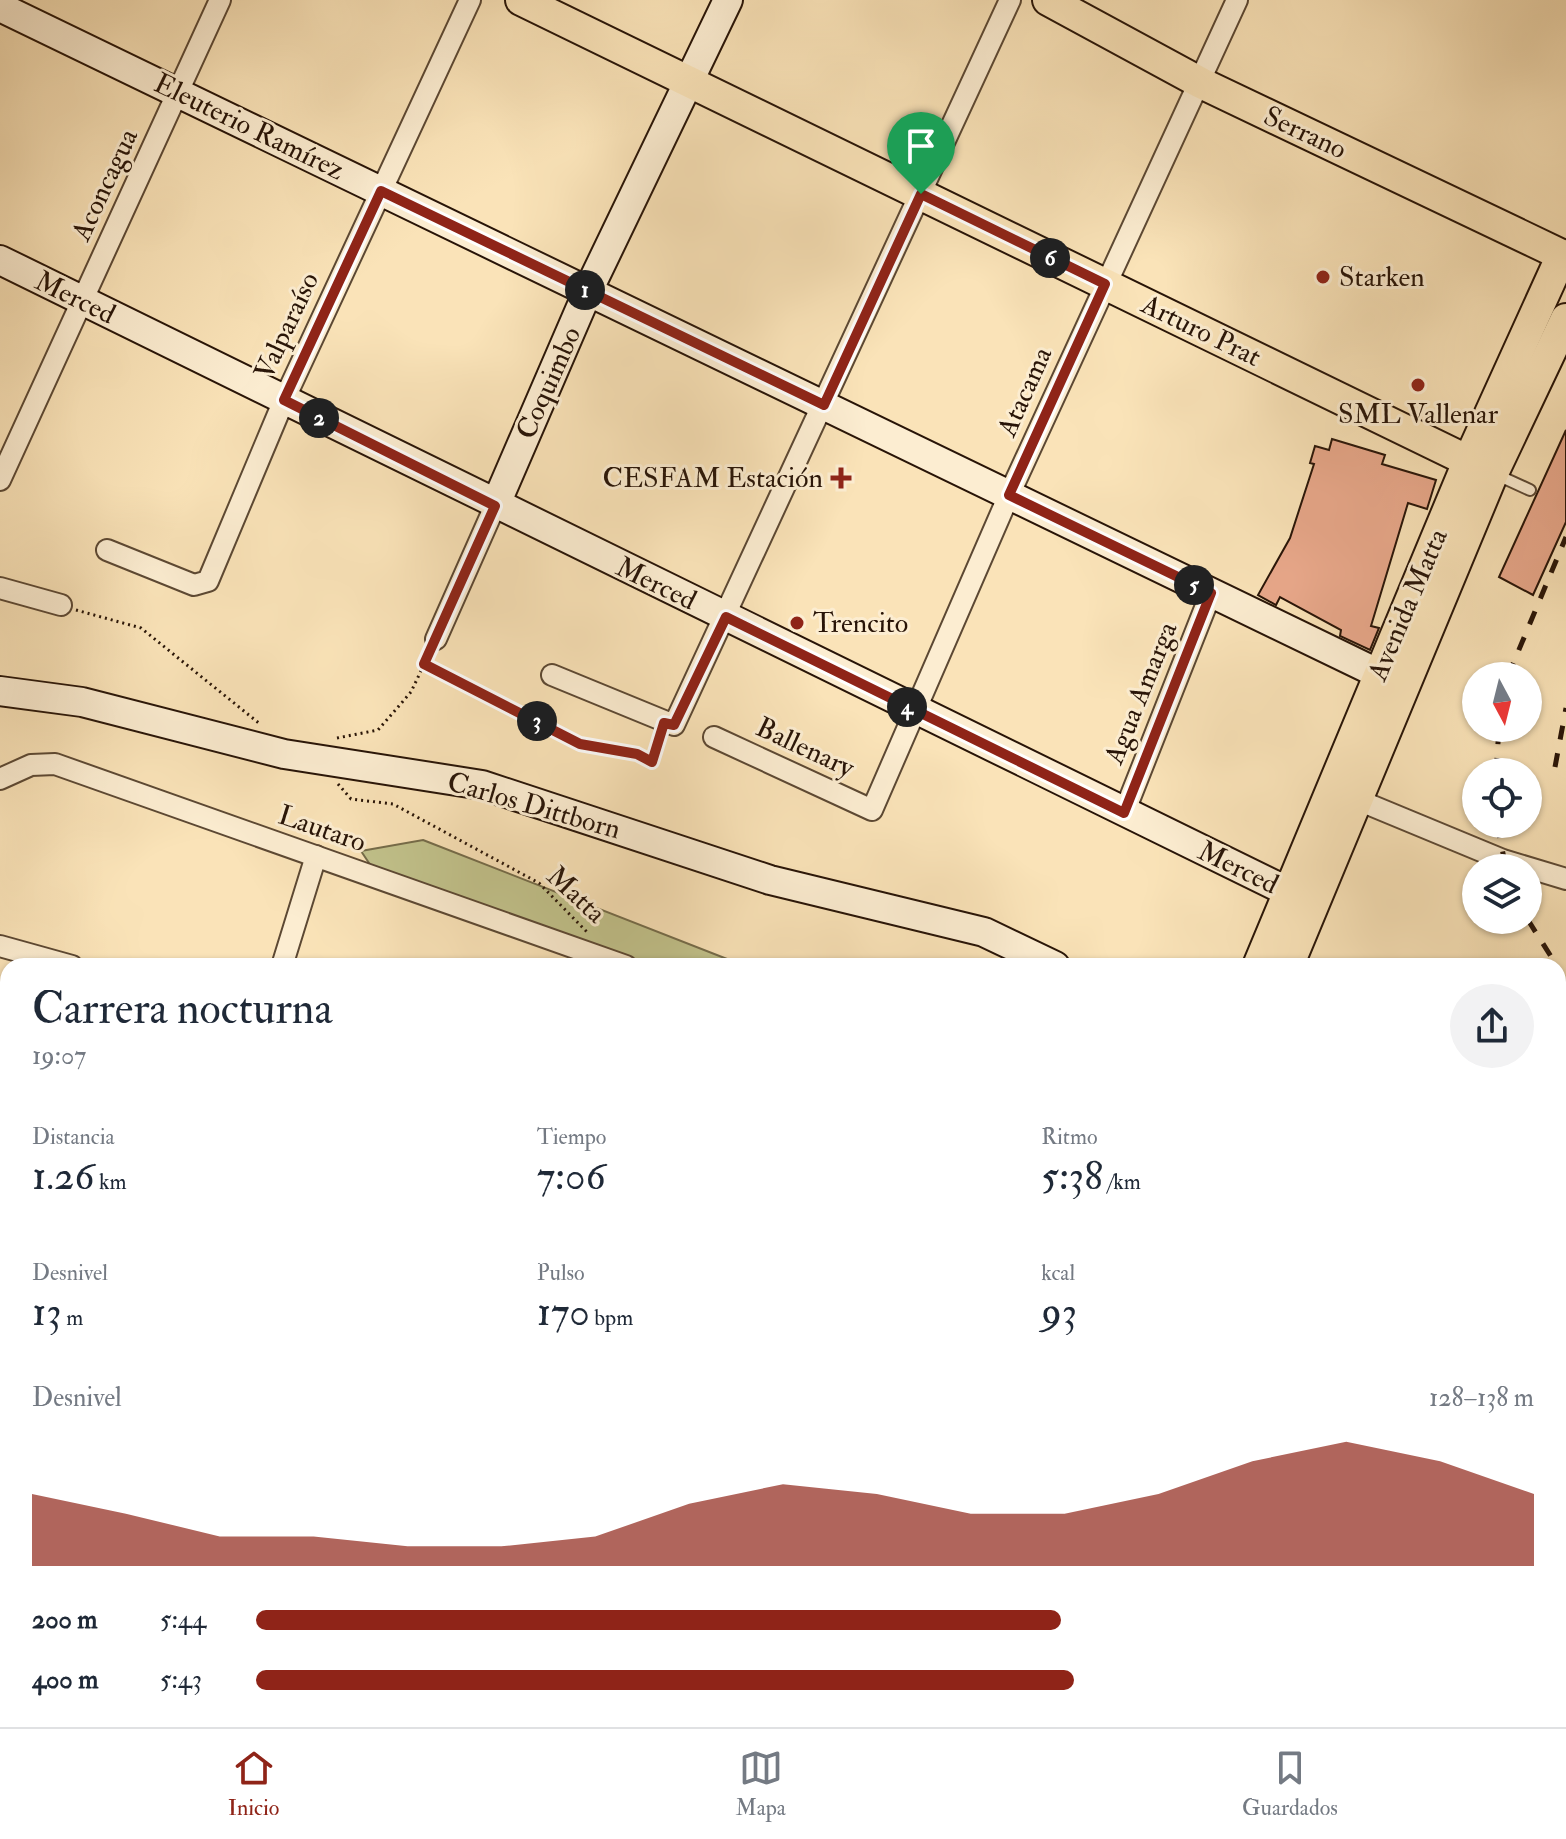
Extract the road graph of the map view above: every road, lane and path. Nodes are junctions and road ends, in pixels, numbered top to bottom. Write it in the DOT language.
graph roads {
  1 [pos="220,0"];
  2 [pos="470,0"];
  3 [pos="521,0"];
  4 [pos="728,0"];
  5 [pos="1010,0"];
  6 [pos="1048,0"];
  7 [pos="1237,0"];
  8 [pos="0,7"];
  9 [pos="689,82"];
  10 [pos="1201,83"];
  11 [pos="177,93"];
  12 [pos="381,191"];
  13 [pos="921,194"];
  14 [pos="1565,253"];
  15 [pos="0,260"];
  16 [pos="1105,284"];
  17 [pos="588,291"];
  18 [pos="82,301"];
  19 [pos="1566,319"];
  20 [pos="284,400"];
  21 [pos="824,405"];
  22 [pos="1480,467"];
  23 [pos="0,480"];
  24 [pos="1530,490"];
  25 [pos="1009,495"];
  26 [pos="495,506"];
  27 [pos="107,550"];
  28 [pos="0,588"];
  29 [pos="1211,593"];
  30 [pos="61,605"];
  31 [pos="726,617"];
  32 [pos="436,639"];
  33 [pos="424,664"];
  34 [pos="552,675"];
  35 [pos="1392,680"];
  36 [pos="0,691"];
  37 [pos="913,710"];
  38 [pos="669,724"];
  39 [pos="271,732"];
  40 [pos="714,737"];
  41 [pos="320,750"];
  42 [pos="0,779"];
  43 [pos="1358,800"];
  44 [pos="872,810"];
  45 [pos="1124,813"];
  46 [pos="316,856"];
  47 [pos="1566,879"];
  48 [pos="1300,898"];
  49 [pos="589,933"];
  50 [pos="0,946"];
  51 [pos="43,958"];
  52 [pos="284,958"];
  53 [pos="603,958"];
  54 [pos="1038,958"];
  55 [pos="1263,958"];
  56 [pos="1289,958"];
  1 -- 11 [label="street, Aconcagua"];
  2 -- 12 [label="street, Valparaíso"];
  3 -- 9 [label="main road, Arturo Prat"];
  4 -- 9 [label="main road, Coquimbo"];
  5 -- 13 [label="street"];
  6 -- 10 [label="main road, Serrano"];
  7 -- 10 [label="street, Atacama"];
  8 -- 11 [label="main road, Eleuterio Ramírez"];
  9 -- 13 [label="main road, Arturo Prat"];
  9 -- 17 [label="main road, Coquimbo"];
  10 -- 14 [label="main road, Serrano"];
  10 -- 16 [label="street, Atacama"];
  11 -- 12 [label="main road, Eleuterio Ramírez"];
  11 -- 18 [label="street, Aconcagua"];
  12 -- 17 [label="main road, Eleuterio Ramírez"];
  12 -- 20 [label="street, Valparaíso"];
  13 -- 16 [label="main road, Arturo Prat"];
  13 -- 21 [label="street"];
  14 -- 22 [label="main road, Avenida Matta"];
  15 -- 18 [label="main road, Merced"];
  16 -- 22 [label="main road, Arturo Prat"];
  16 -- 25 [label="street, Atacama"];
  17 -- 21 [label="main road, Eleuterio Ramírez"];
  17 -- 26 [label="main road, Coquimbo"];
  18 -- 20 [label="main road, Merced"];
  18 -- 23 [label="street, Aconcagua"];
  19 -- 22 [label="main road, Avenida Matta"];
  20 -- 26 [label="main road, Merced"];
  20 -- 27 [label="street, Valparaíso"];
  21 -- 25 [label="main road, Eleuterio Ramírez"];
  21 -- 31 [label="street"];
  22 -- 24 [label="lane"];
  22 -- 35 [label="main road, Avenida Matta"];
  25 -- 29 [label="main road, Eleuterio Ramírez"];
  25 -- 37 [label="street, Atacama"];
  26 -- 31 [label="main road, Merced"];
  26 -- 32 [label="street, Coquimbo"];
  28 -- 30 [label="street"];
  29 -- 35 [label="main road, Eleuterio Ramírez"];
  29 -- 45 [label="street, Agua Amarga"];
  30 -- 39 [label="path"];
  31 -- 37 [label="main road, Merced"];
  31 -- 38 [label="street"];
  32 -- 33 [label="path"];
  33 -- 38 [label="path"];
  33 -- 41 [label="path"];
  34 -- 38 [label="street"];
  35 -- 43 [label="main road, Avenida Matta"];
  35 -- 48 [label="main road, Avenida Matta"];
  36 -- 41 [label="main road, Carlos Dittborn"];
  37 -- 44 [label="street, Atacama"];
  37 -- 45 [label="main road, Merced"];
  40 -- 44 [label="street, Ballenary"];
  41 -- 49 [label="path, Matta"];
  41 -- 54 [label="main road, Carlos Dittborn"];
  42 -- 46 [label="street, Lautaro"];
  43 -- 47 [label="street"];
  43 -- 48 [label="main road, Avenida Matta"];
  45 -- 48 [label="main road, Merced"];
  46 -- 52 [label="street"];
  46 -- 53 [label="street, Lautaro"];
  48 -- 55 [label="main road, Avenida Matta"];
  48 -- 56 [label="main road, Avenida Matta"];
  50 -- 51 [label="street"];
}
